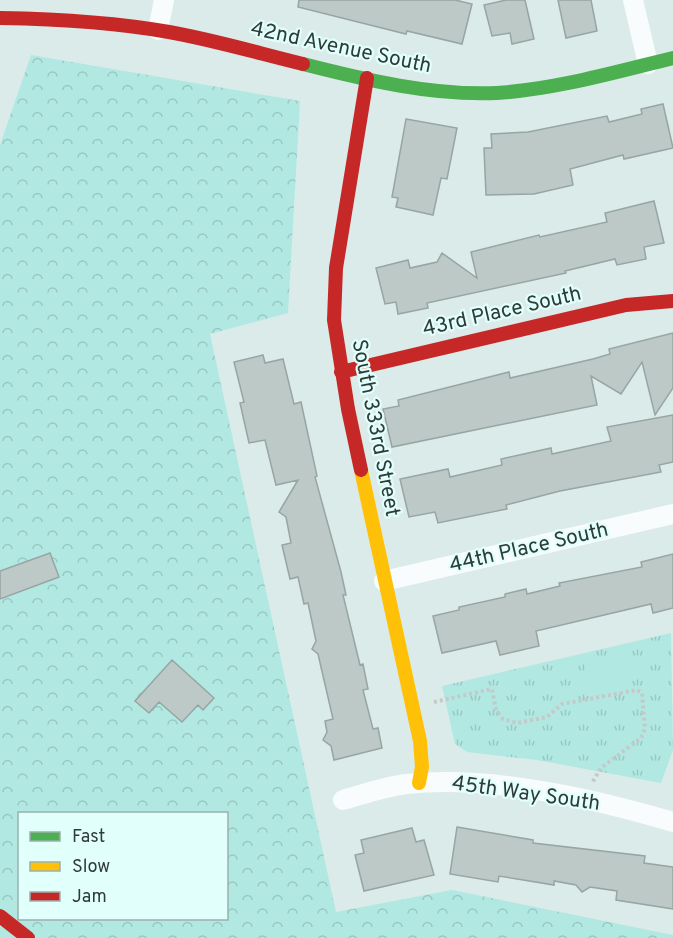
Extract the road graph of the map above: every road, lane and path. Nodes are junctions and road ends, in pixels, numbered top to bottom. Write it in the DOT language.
graph roads {
  1 [pos="164,0"];
  2 [pos="633,0"];
  3 [pos="0,18"];
  4 [pos="158,30"];
  5 [pos="673,58"];
  6 [pos="648,64"];
  7 [pos="367,78"];
  8 [pos="673,302"];
  9 [pos="341,372"];
  10 [pos="673,514"];
  11 [pos="384,581"];
  12 [pos="412,707"];
  13 [pos="420,783"];
  14 [pos="344,800"];
  15 [pos="582,800"];
  16 [pos="673,822"];
  17 [pos="0,916"];
  18 [pos="28,938"];
  1 -- 4 [label="street"];
  2 -- 6 [label="street"];
  3 -- 4 [label="main road, 42nd Avenue South"];
  4 -- 7 [label="main road, 42nd Avenue South"];
  5 -- 6 [label="main road, 42nd Avenue South"];
  6 -- 7 [label="main road, 42nd Avenue South"];
  7 -- 9 [label="main road, South 333rd Street"];
  8 -- 9 [label="main road, 43rd Place South"];
  9 -- 11 [label="main road, South 333rd Street"];
  10 -- 11 [label="street, 44th Place South"];
  11 -- 12 [label="main road, South 333rd Street"];
  12 -- 13 [label="main road, South 333rd Street"];
  12 -- 15 [label="path"];
  13 -- 14 [label="street, 45th Way South"];
  13 -- 15 [label="street, 45th Way South"];
  15 -- 16 [label="street, 45th Way South"];
  17 -- 18 [label="main road"];
}
